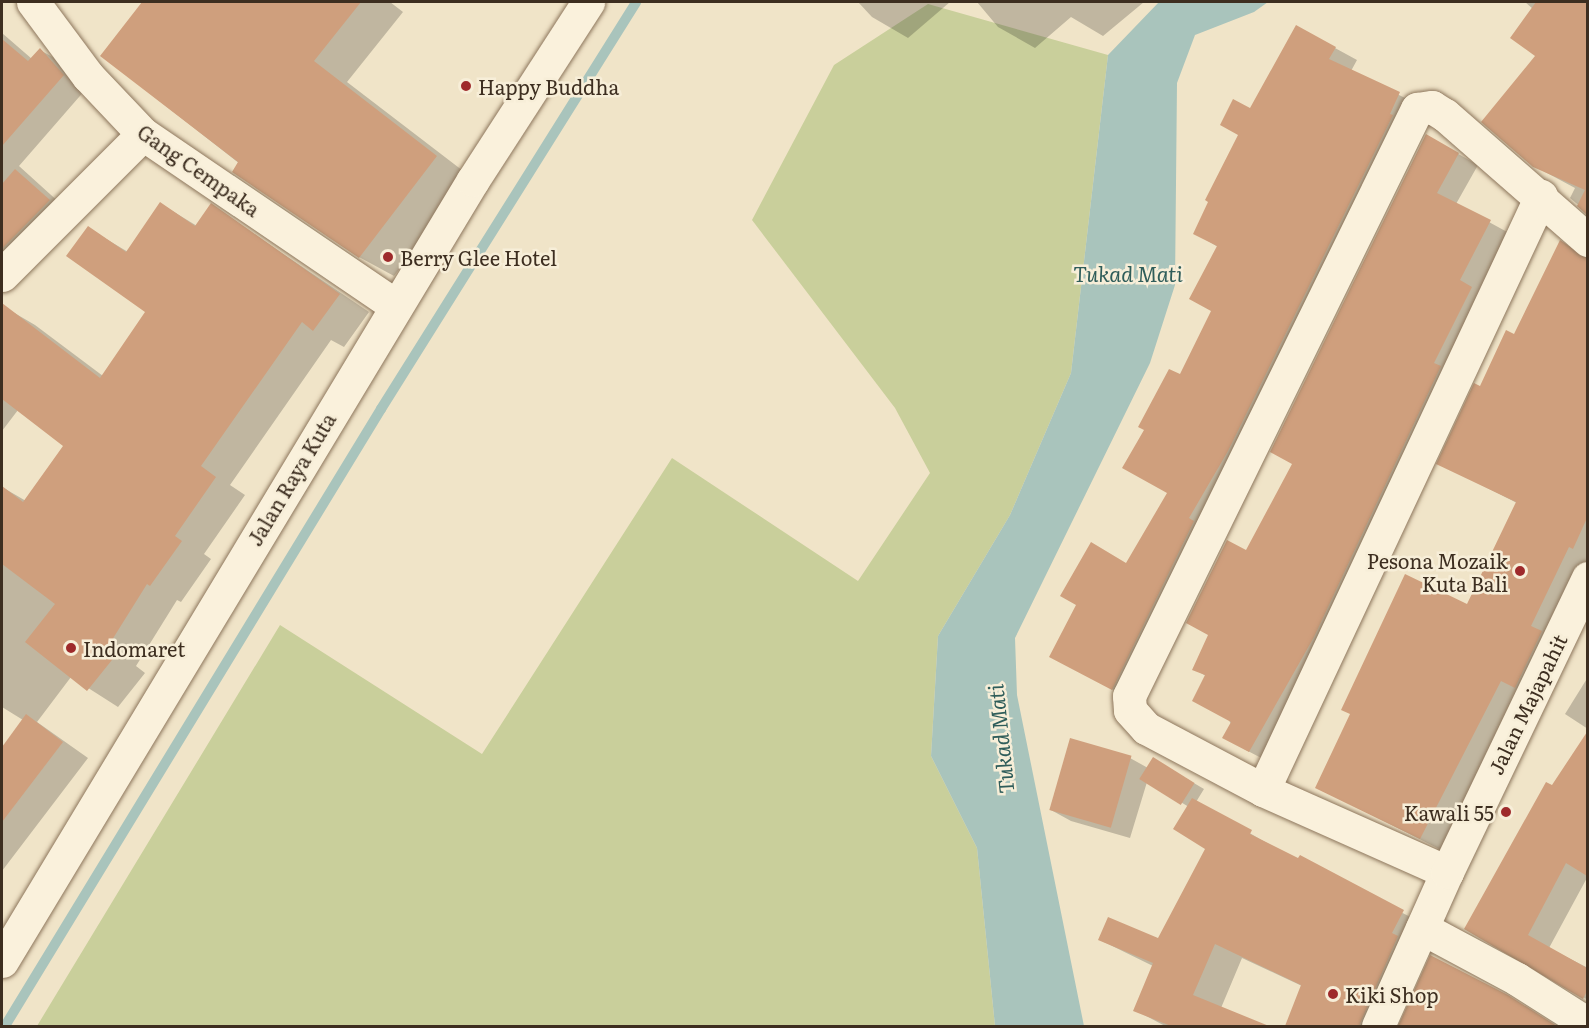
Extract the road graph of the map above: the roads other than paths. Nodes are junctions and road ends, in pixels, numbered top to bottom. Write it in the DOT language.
graph roads {
  1 [pos="34,2"];
  2 [pos="588,2"];
  3 [pos="143,134"];
  4 [pos="1541,196"];
  5 [pos="1587,240"];
  6 [pos="2,275"];
  7 [pos="396,306"];
  8 [pos="1587,578"];
  9 [pos="1263,790"];
  10 [pos="1447,872"];
  11 [pos="1422,927"];
  12 [pos="2,961"];
  13 [pos="1587,1024"];
  14 [pos="1378,1026"];
  1 -- 3 [label="street, Gang Cempaka"];
  2 -- 7 [label="street, Jalan Raya Kuta"];
  3 -- 6 [label="street"];
  3 -- 7 [label="street, Gang Cempaka"];
  4 -- 5 [label="street"];
  4 -- 9 [label="street"];
  4 -- 9 [label="street"];
  7 -- 12 [label="street, Jalan Raya Kuta"];
  8 -- 10 [label="street, Jalan Majapahit"];
  9 -- 10 [label="street"];
  10 -- 11 [label="street, Jalan Majapahit"];
  11 -- 13 [label="street"];
  11 -- 14 [label="street, Jalan Majapahit"];
}
